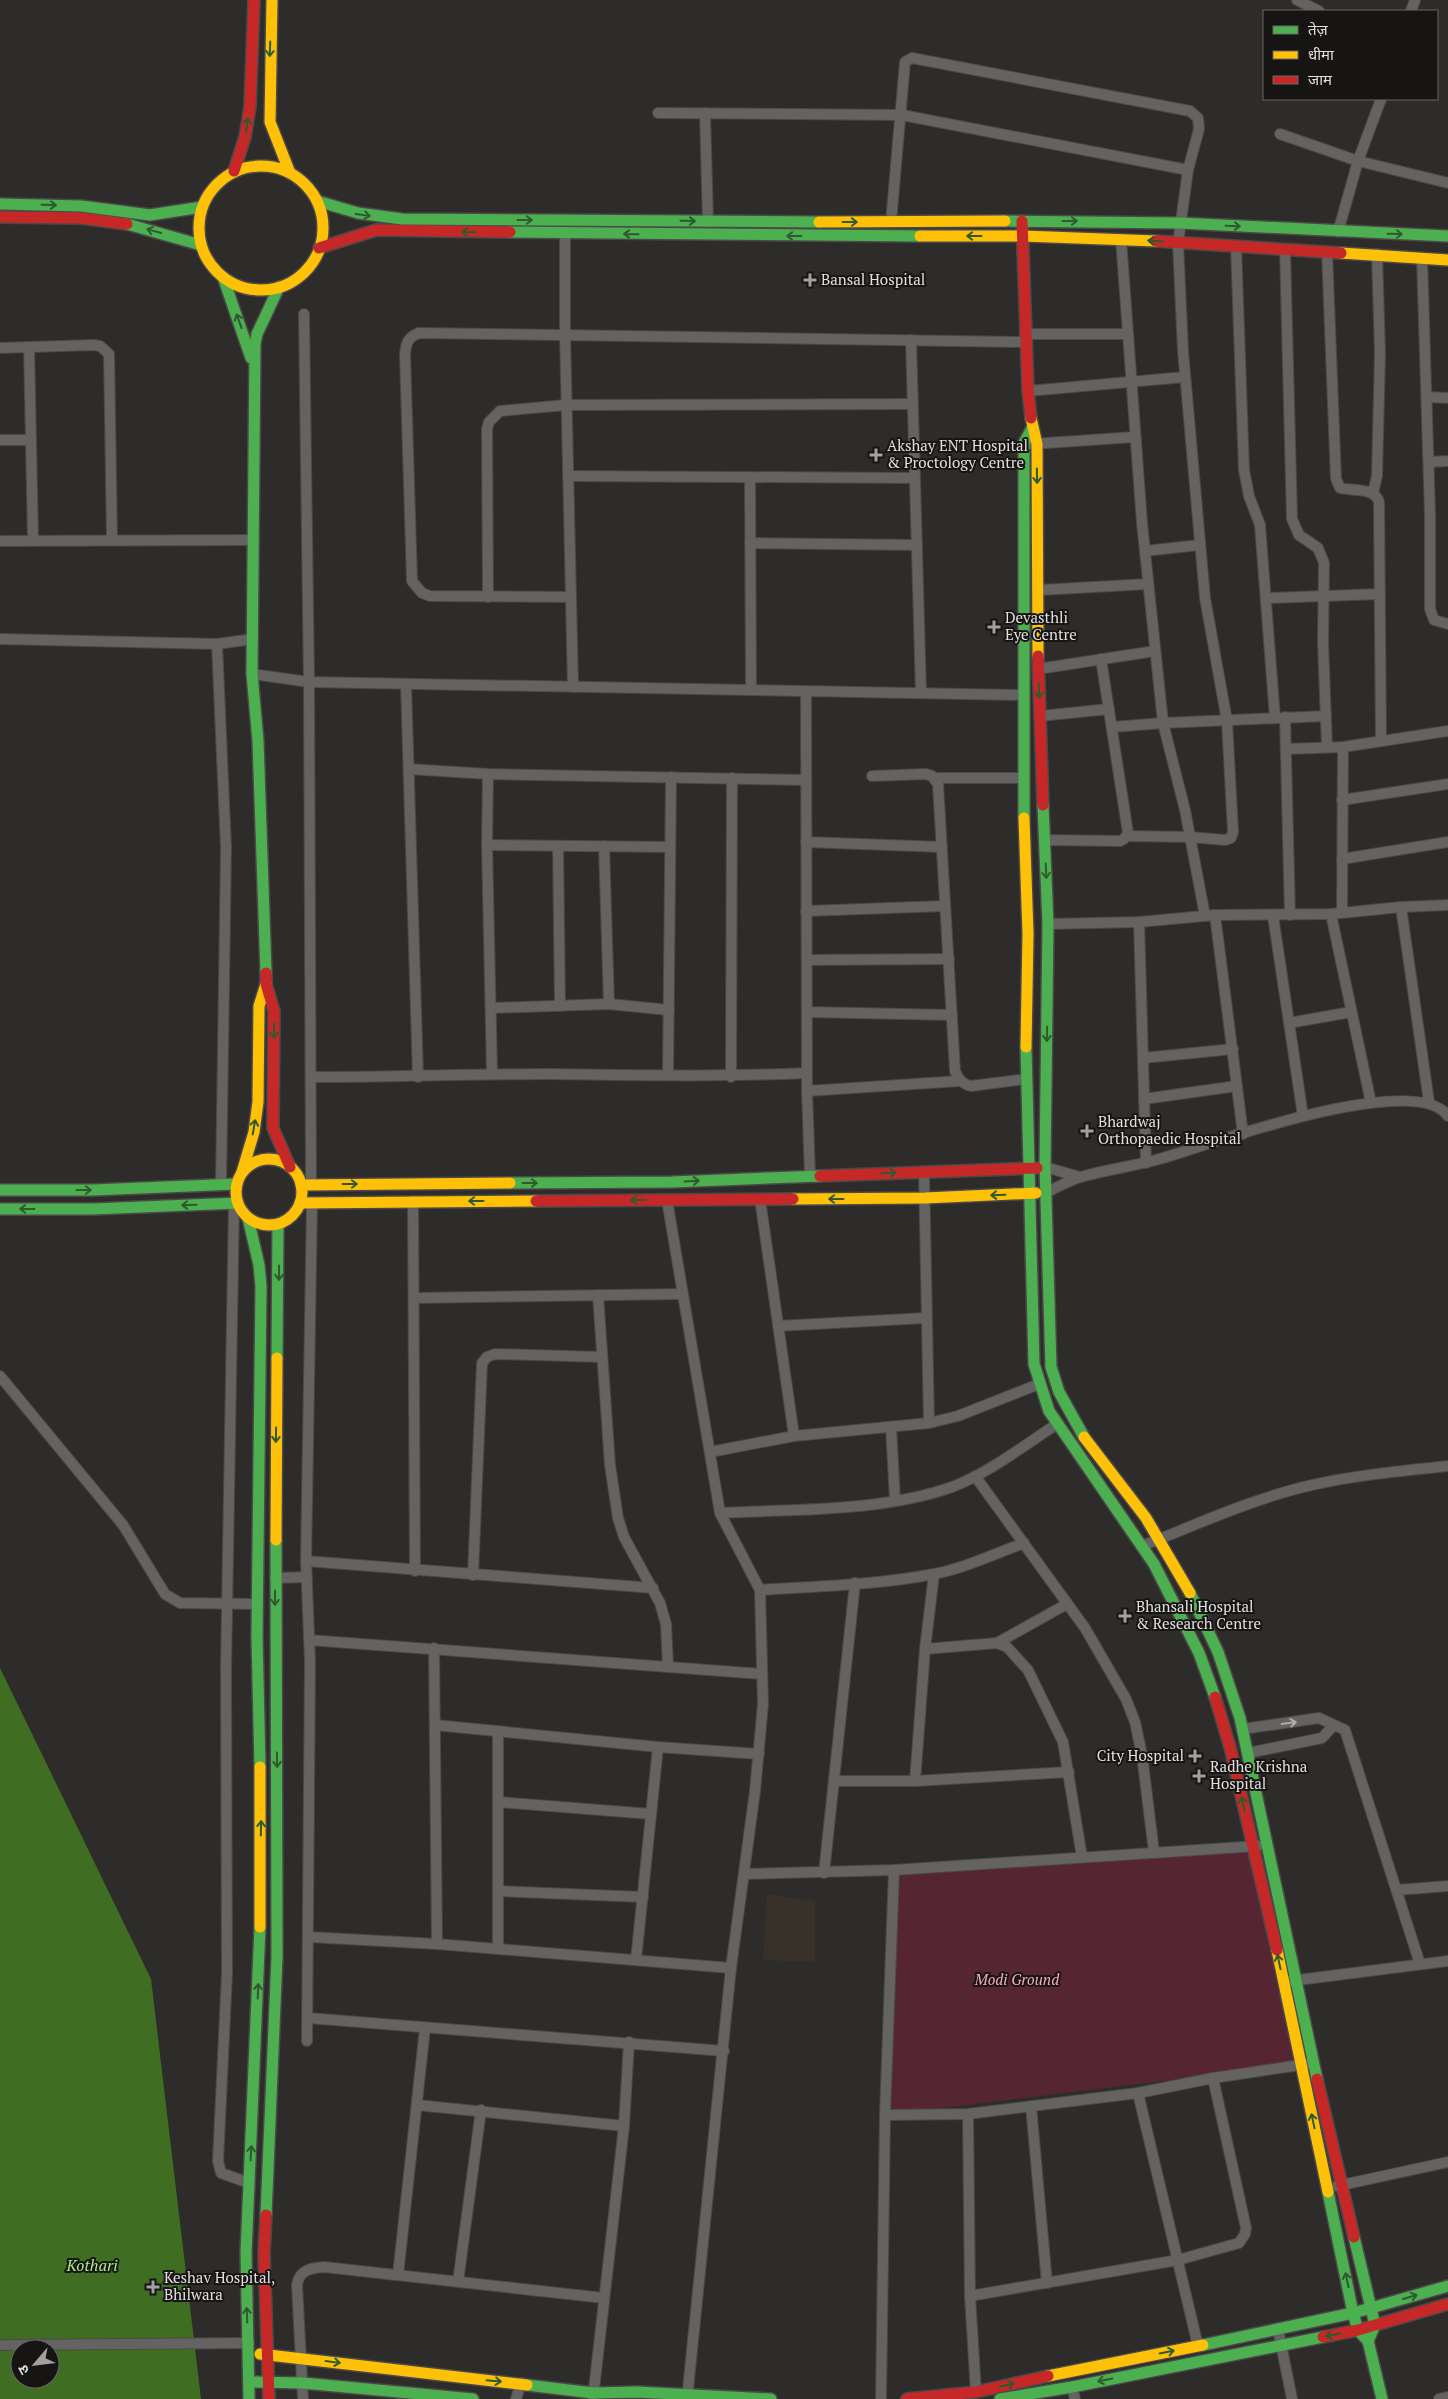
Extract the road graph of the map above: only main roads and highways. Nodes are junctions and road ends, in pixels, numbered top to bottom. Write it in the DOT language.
graph roads {
  1 [pos="254,0"];
  2 [pos="272,0"];
  3 [pos="234,171"];
  4 [pos="290,173"];
  5 [pos="316,201"];
  6 [pos="0,204"];
  7 [pos="202,207"];
  8 [pos="0,217"];
  9 [pos="1022,221"];
  10 [pos="1022,236"];
  11 [pos="1448,236"];
  12 [pos="201,245"];
  13 [pos="319,248"];
  14 [pos="1448,260"];
  15 [pos="223,277"];
  16 [pos="279,287"];
  17 [pos="253,366"];
  18 [pos="1032,428"];
  19 [pos="266,984"];
  20 [pos="290,1167"];
  21 [pos="1045,1167"];
  22 [pos="1029,1168"];
  23 [pos="239,1179"];
  24 [pos="306,1184"];
  25 [pos="0,1190"];
  26 [pos="1047,1192"];
  27 [pos="1029,1194"];
  28 [pos="236,1203"];
  29 [pos="300,1203"];
  30 [pos="0,1209"];
  31 [pos="248,1218"];
  32 [pos="278,1224"];
  33 [pos="259,1374"];
  34 [pos="277,1375"];
  35 [pos="1448,2286"];
  36 [pos="1448,2304"];
  37 [pos="1370,2308"];
  38 [pos="1353,2313"];
  39 [pos="1375,2325"];
  40 [pos="1358,2330"];
  41 [pos="1368,2341"];
  42 [pos="249,2348"];
  43 [pos="268,2355"];
  44 [pos="249,2382"];
  45 [pos="269,2383"];
  46 [pos="593,2396"];
  47 [pos="429,2397"];
  48 [pos="687,2398"];
  49 [pos="249,2399"];
  50 [pos="269,2399"];
  51 [pos="473,2399"];
  52 [pos="771,2399"];
  53 [pos="907,2399"];
  54 [pos="1000,2399"];
  55 [pos="1382,2399"];
  3 -- 1 [label="main road, one-way"];
  2 -- 4 [label="main road, one-way"];
  3 -- 4 [label="main road"];
  3 -- 7 [label="main road"];
  4 -- 5 [label="main road"];
  5 -- 9 [label="main road, one-way"];
  5 -- 13 [label="main road"];
  6 -- 7 [label="main road, one-way"];
  7 -- 12 [label="main road"];
  12 -- 8 [label="main road, one-way"];
  9 -- 10 [label="main road"];
  9 -- 11 [label="main road, one-way"];
  10 -- 13 [label="main road, one-way"];
  14 -- 10 [label="main road, one-way"];
  10 -- 18 [label="main road"];
  12 -- 15 [label="main road"];
  13 -- 16 [label="main road"];
  15 -- 16 [label="main road"];
  17 -- 15 [label="main road, one-way"];
  16 -- 17 [label="main road"];
  17 -- 19 [label="main road"];
  18 -- 21 [label="main road, one-way"];
  18 -- 22 [label="main road"];
  19 -- 20 [label="main road, one-way"];
  23 -- 19 [label="main road, one-way"];
  20 -- 23 [label="main road"];
  20 -- 24 [label="main road"];
  21 -- 22 [label="main road"];
  21 -- 26 [label="main road"];
  24 -- 22 [label="main road, one-way"];
  22 -- 27 [label="main road"];
  25 -- 23 [label="main road, one-way"];
  23 -- 28 [label="main road"];
  24 -- 29 [label="main road"];
  26 -- 27 [label="main road"];
  26 -- 37 [label="main road"];
  27 -- 29 [label="main road, one-way"];
  38 -- 27 [label="main road, one-way"];
  28 -- 30 [label="main road, one-way"];
  28 -- 31 [label="main road"];
  29 -- 32 [label="main road"];
  31 -- 32 [label="main road"];
  31 -- 33 [label="main road"];
  32 -- 34 [label="main road, one-way"];
  33 -- 34 [label="main road"];
  42 -- 33 [label="main road, one-way"];
  34 -- 43 [label="main road, one-way"];
  37 -- 35 [label="main road, one-way"];
  36 -- 39 [label="main road"];
  37 -- 38 [label="main road"];
  37 -- 39 [label="main road"];
  38 -- 40 [label="main road"];
  53 -- 38 [label="main road, one-way"];
  39 -- 40 [label="main road"];
  39 -- 41 [label="main road"];
  40 -- 41 [label="main road"];
  40 -- 54 [label="main road, one-way"];
  41 -- 55 [label="main road"];
  42 -- 43 [label="main road"];
  42 -- 44 [label="main road"];
  43 -- 45 [label="main road"];
  43 -- 46 [label="main road, one-way"];
  44 -- 45 [label="main road"];
  44 -- 49 [label="main road"];
  45 -- 47 [label="main road"];
  45 -- 50 [label="main road"];
  46 -- 48 [label="main road"];
  47 -- 51 [label="main road"];
  48 -- 52 [label="main road"];
}
